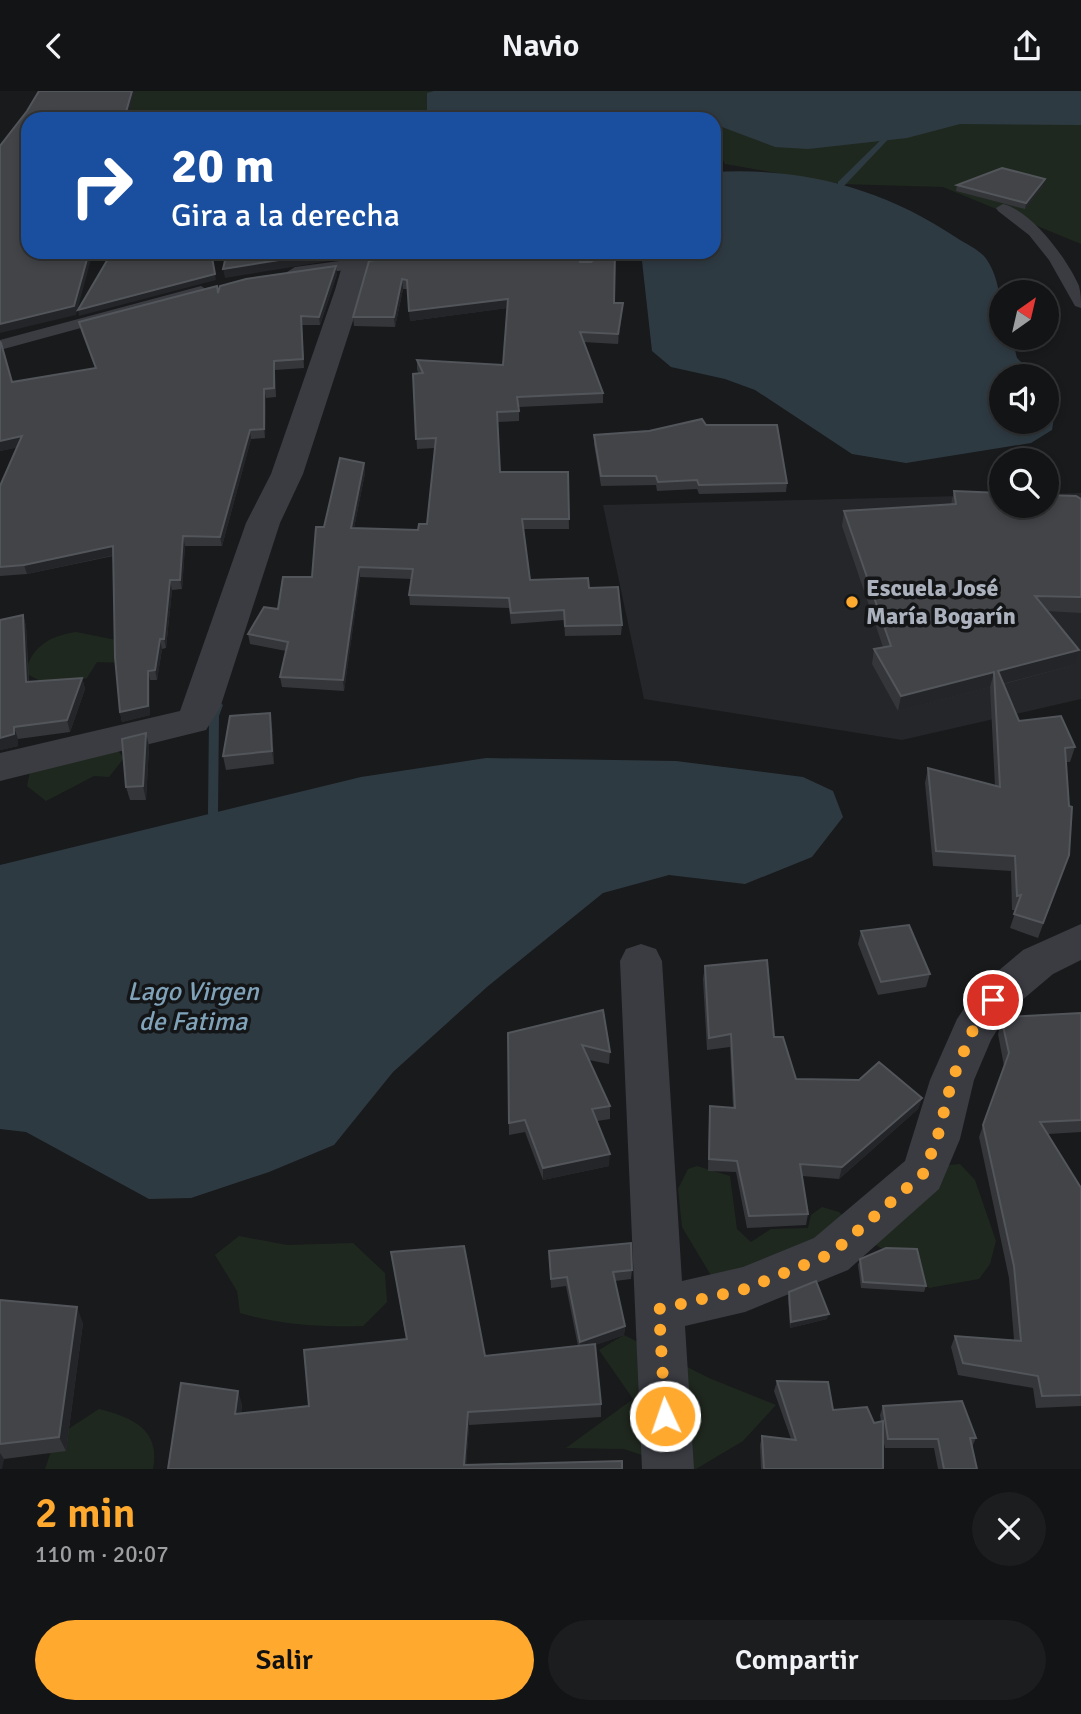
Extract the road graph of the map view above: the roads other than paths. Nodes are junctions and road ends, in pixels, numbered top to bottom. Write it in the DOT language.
graph roads {
  1 [pos="1003,208"];
  2 [pos="380,259"];
  3 [pos="355,262"];
  4 [pos="273,276"];
  5 [pos="219,287"];
  6 [pos="1081,303"];
  7 [pos="0,345"];
  8 [pos="0,767"];
  9 [pos="1081,941"];
  10 [pos="641,961"];
  11 [pos="659,1309"];
  12 [pos="668,1469"];
  1 -- 6 [label="lane"];
  2 -- 3 [label="lane"];
  3 -- 4 [label="lane"];
  3 -- 8 [label="street"];
  5 -- 7 [label="lane"];
  9 -- 11 [label="street"];
  10 -- 11 [label="street"];
  11 -- 12 [label="street"];
}
